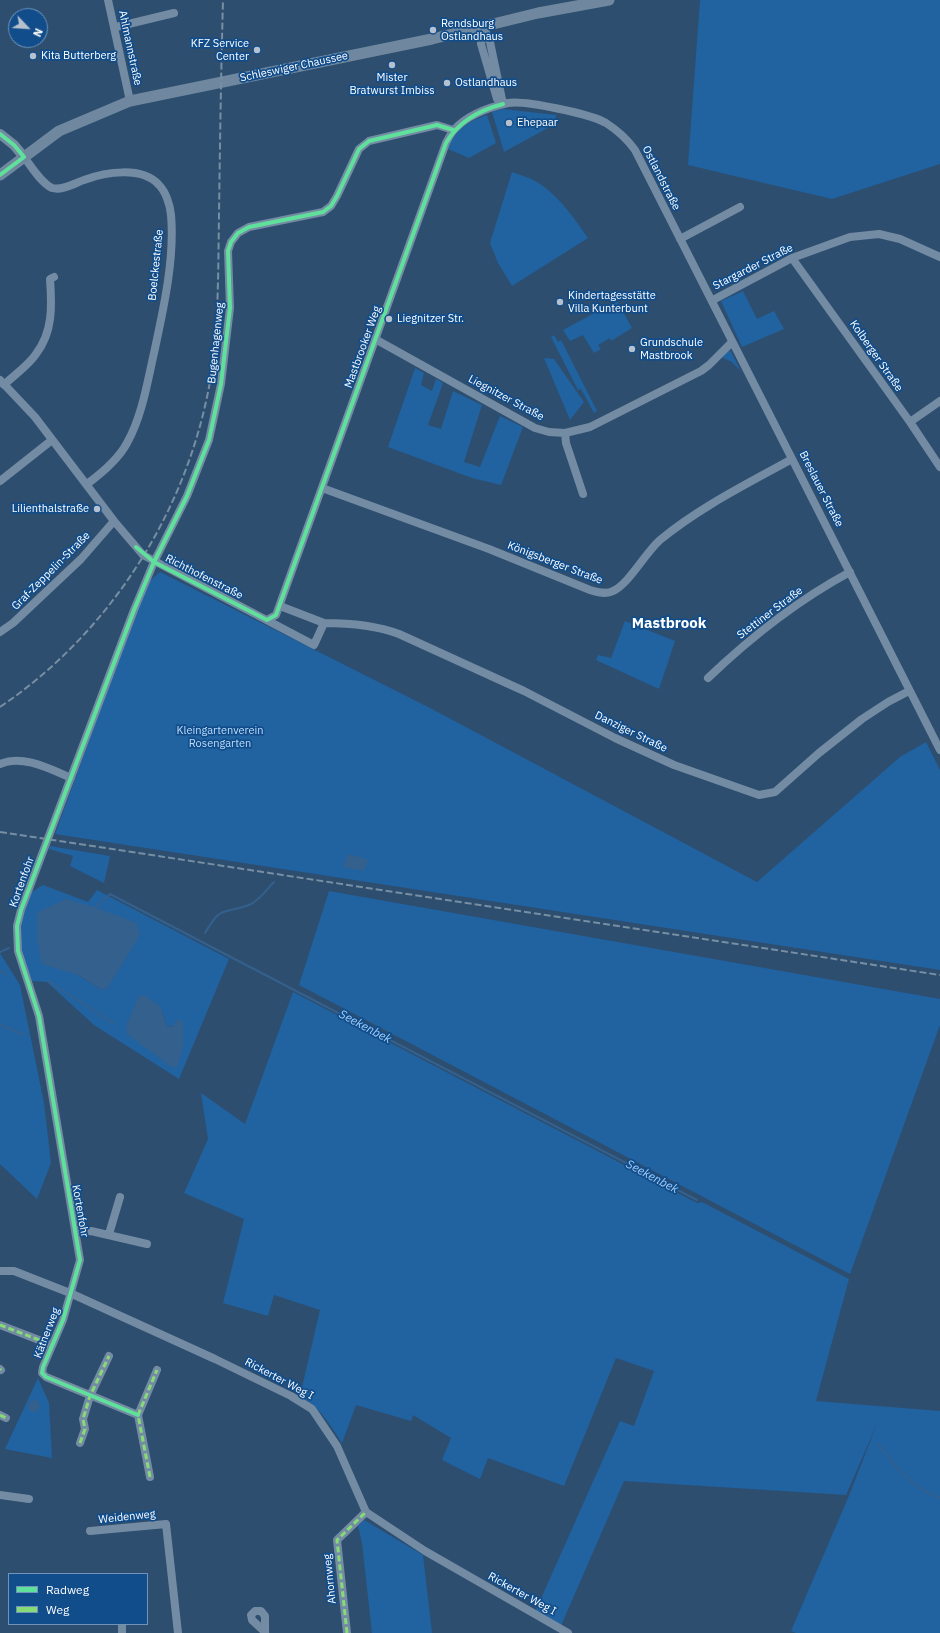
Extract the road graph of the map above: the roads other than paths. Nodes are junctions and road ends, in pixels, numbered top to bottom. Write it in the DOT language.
graph roads {
  1 [pos="108,0"];
  2 [pos="609,0"];
  3 [pos="174,13"];
  4 [pos="483,26"];
  5 [pos="116,27"];
  6 [pos="130,101"];
  7 [pos="503,104"];
  8 [pos="453,130"];
  9 [pos="0,134"];
  10 [pos="24,157"];
  11 [pos="0,175"];
  12 [pos="740,207"];
  13 [pos="680,239"];
  14 [pos="940,257"];
  15 [pos="792,258"];
  16 [pos="54,277"];
  17 [pos="713,300"];
  18 [pos="375,339"];
  19 [pos="732,342"];
  20 [pos="2,383"];
  21 [pos="940,401"];
  22 [pos="910,422"];
  23 [pos="565,433"];
  24 [pos="52,440"];
  25 [pos="792,459"];
  26 [pos="940,467"];
  27 [pos="0,481"];
  28 [pos="87,484"];
  29 [pos="322,488"];
  30 [pos="583,494"];
  31 [pos="114,521"];
  32 [pos="154,562"];
  33 [pos="850,572"];
  34 [pos="280,606"];
  35 [pos="267,620"];
  36 [pos="324,623"];
  37 [pos="0,632"];
  38 [pos="708,678"];
  39 [pos="909,691"];
  40 [pos="940,750"];
  41 [pos="0,764"];
  42 [pos="71,778"];
  43 [pos="120,1197"];
  44 [pos="76,1232"];
  45 [pos="109,1234"];
  46 [pos="147,1244"];
  47 [pos="0,1270"];
  48 [pos="70,1293"];
  49 [pos="0,1325"];
  50 [pos="52,1345"];
  51 [pos="108,1356"];
  52 [pos="157,1370"];
  53 [pos="90,1396"];
  54 [pos="138,1415"];
  55 [pos="80,1443"];
  56 [pos="150,1477"];
  57 [pos="0,1495"];
  58 [pos="29,1500"];
  59 [pos="366,1512"];
  60 [pos="90,1531"];
  61 [pos="178,1633"];
  62 [pos="347,1633"];
  63 [pos="568,1633"];
  1 -- 5 [label="street, Ahlmannstraße"];
  2 -- 4 [label="main road, Schleswiger Chaussee"];
  3 -- 5 [label="street"];
  4 -- 6 [label="main road, Schleswiger Chaussee"];
  4 -- 7 [label="street"];
  5 -- 6 [label="street, Ahlmannstraße"];
  6 -- 10 [label="main road, Schleswiger Chaussee"];
  7 -- 8 [label="street"];
  7 -- 13 [label="street, Ostlandstraße"];
  8 -- 18 [label="street, Mastbrooker Weg"];
  8 -- 32 [label="street, Bugenhagenweg"];
  9 -- 10 [label="street"];
  10 -- 11 [label="main road, Schleswiger Chaussee"];
  10 -- 28 [label="street, Boelckestraße"];
  12 -- 13 [label="street"];
  13 -- 17 [label="street, Breslauer Straße"];
  14 -- 15 [label="street, Stargarder Straße"];
  15 -- 17 [label="street, Stargarder Straße"];
  15 -- 22 [label="street, Kolberger Straße"];
  16 -- 20 [label="street"];
  17 -- 19 [label="street, Breslauer Straße"];
  18 -- 23 [label="street, Liegnitzer Straße"];
  18 -- 29 [label="street, Mastbrooker Weg"];
  19 -- 23 [label="street, Liegnitzer Straße"];
  19 -- 25 [label="street, Breslauer Straße"];
  20 -- 24 [label="street, Richthofenstraße"];
  21 -- 22 [label="street"];
  22 -- 26 [label="street, Kolberger Straße"];
  23 -- 30 [label="street"];
  24 -- 27 [label="street"];
  24 -- 28 [label="street, Richthofenstraße"];
  25 -- 29 [label="street, Königsberger Straße"];
  25 -- 33 [label="street, Breslauer Straße"];
  28 -- 31 [label="street, Richthofenstraße"];
  29 -- 34 [label="street, Mastbrooker Weg"];
  31 -- 32 [label="street, Richthofenstraße"];
  31 -- 37 [label="street, Graf-Zeppelin-Straße"];
  32 -- 35 [label="street, Richthofenstraße"];
  32 -- 42 [label="street, Kortenfohr"];
  33 -- 38 [label="street, Stettiner Straße"];
  33 -- 39 [label="street, Breslauer Straße"];
  34 -- 35 [label="street, Mastbrooker Weg"];
  34 -- 36 [label="street, Danziger Straße"];
  35 -- 36 [label="street"];
  36 -- 39 [label="street, Danziger Straße"];
  39 -- 40 [label="street, Breslauer Straße"];
  41 -- 42 [label="street"];
  42 -- 44 [label="street, Kortenfohr"];
  43 -- 45 [label="street"];
  44 -- 45 [label="street"];
  44 -- 48 [label="street, Kortenfohr"];
  45 -- 46 [label="street"];
  47 -- 48 [label="street, Rickerter Weg I"];
  48 -- 50 [label="street, Kätnerweg"];
  48 -- 59 [label="street, Rickerter Weg I"];
  49 -- 50 [label="street"];
  50 -- 53 [label="street, Kätnerweg"];
  51 -- 53 [label="street"];
  52 -- 54 [label="street"];
  53 -- 54 [label="street, Kätnerweg"];
  53 -- 55 [label="street"];
  54 -- 56 [label="street"];
  57 -- 58 [label="street"];
  59 -- 62 [label="street, Ahornweg"];
  59 -- 63 [label="street, Rickerter Weg I"];
  60 -- 61 [label="street, Weidenweg"];
}
